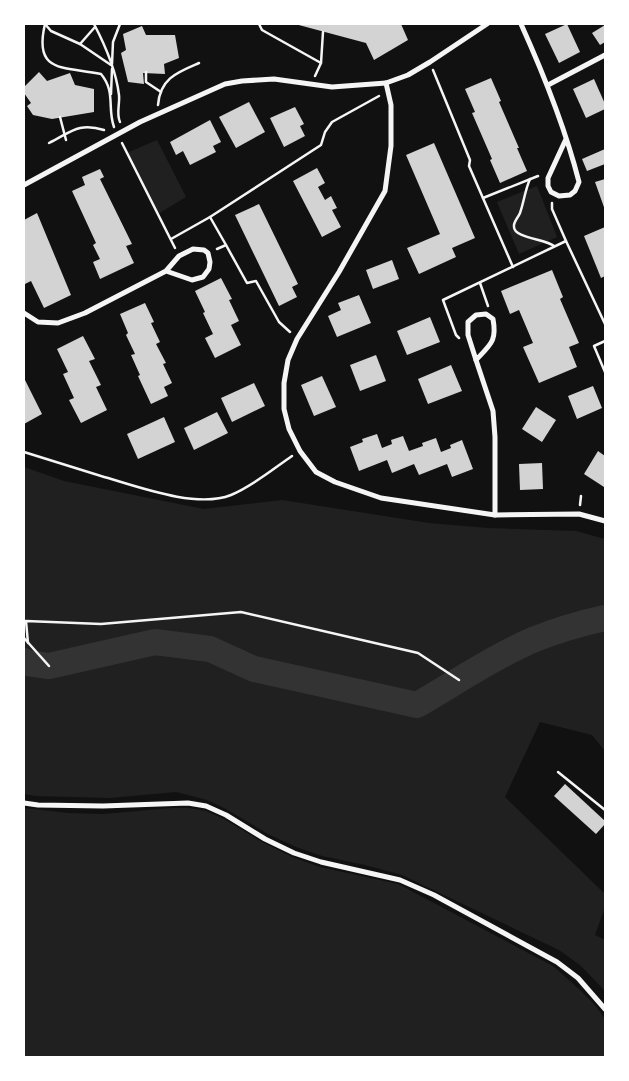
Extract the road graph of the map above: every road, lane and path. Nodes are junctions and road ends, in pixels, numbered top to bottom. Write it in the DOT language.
graph roads {
  1 [pos="45,24"];
  2 [pos="120,24"];
  3 [pos="259,24"];
  4 [pos="486,24"];
  5 [pos="521,24"];
  6 [pos="95,25"];
  7 [pos="323,32"];
  8 [pos="80,44"];
  9 [pos="605,55"];
  10 [pos="430,62"];
  11 [pos="321,63"];
  12 [pos="199,64"];
  13 [pos="112,66"];
  14 [pos="146,72"];
  15 [pos="386,83"];
  16 [pos="311,84"];
  17 [pos="548,85"];
  18 [pos="387,91"];
  19 [pos="161,92"];
  20 [pos="111,98"];
  21 [pos="157,114"];
  22 [pos="60,117"];
  23 [pos="124,131"];
  24 [pos="117,134"];
  25 [pos="65,135"];
  26 [pos="566,139"];
  27 [pos="66,140"];
  28 [pos="49,143"];
  29 [pos="551,170"];
  30 [pos="530,180"];
  31 [pos="24,185"];
  32 [pos="483,198"];
  33 [pos="552,209"];
  34 [pos="210,217"];
  35 [pos="171,239"];
  36 [pos="566,241"];
  37 [pos="226,245"];
  38 [pos="554,246"];
  39 [pos="208,253"];
  40 [pos="179,256"];
  41 [pos="513,267"];
  42 [pos="166,271"];
  43 [pos="480,283"];
  44 [pos="24,313"];
  45 [pos="493,319"];
  46 [pos="605,324"];
  47 [pos="297,339"];
  48 [pos="605,340"];
  49 [pos="472,348"];
  50 [pos="476,360"];
  51 [pos="605,372"];
  52 [pos="300,451"];
  53 [pos="24,452"];
  54 [pos="495,515"];
  55 [pos="605,521"];
  56 [pos="24,638"];
  57 [pos="28,642"];
  58 [pos="50,666"];
  59 [pos="459,680"];
  60 [pos="558,772"];
  61 [pos="24,803"];
  62 [pos="605,810"];
  63 [pos="605,1008"];
  1 -- 8 [label="path"];
  1 -- 20 [label="path"];
  2 -- 13 [label="path"];
  3 -- 11 [label="path"];
  4 -- 10 [label="street"];
  5 -- 17 [label="street"];
  6 -- 8 [label="path"];
  6 -- 13 [label="path"];
  7 -- 11 [label="path"];
  8 -- 13 [label="path"];
  9 -- 17 [label="street"];
  10 -- 15 [label="street"];
  10 -- 32 [label="path"];
  11 -- 16 [label="path"];
  12 -- 19 [label="path"];
  13 -- 20 [label="path"];
  13 -- 23 [label="path"];
  14 -- 19 [label="path"];
  15 -- 16 [label="street"];
  15 -- 18 [label="street"];
  16 -- 21 [label="street"];
  17 -- 26 [label="street"];
  18 -- 34 [label="path"];
  18 -- 47 [label="street"];
  19 -- 21 [label="path"];
  20 -- 24 [label="path"];
  21 -- 23 [label="street"];
  22 -- 25 [label="path"];
  23 -- 24 [label="street"];
  24 -- 25 [label="path"];
  24 -- 31 [label="street"];
  24 -- 35 [label="path"];
  25 -- 27 [label="path"];
  25 -- 28 [label="path"];
  26 -- 29 [label="street"];
  26 -- 29 [label="street"];
  29 -- 30 [label="path"];
  30 -- 32 [label="path"];
  30 -- 38 [label="path"];
  32 -- 41 [label="path"];
  33 -- 36 [label="path"];
  34 -- 35 [label="path"];
  34 -- 37 [label="path"];
  35 -- 40 [label="path"];
  36 -- 38 [label="path"];
  36 -- 46 [label="path"];
  37 -- 39 [label="path"];
  37 -- 47 [label="path"];
  38 -- 41 [label="path"];
  39 -- 40 [label="street"];
  39 -- 42 [label="street"];
  40 -- 42 [label="street"];
  41 -- 43 [label="path"];
  42 -- 44 [label="street"];
  43 -- 45 [label="path"];
  43 -- 49 [label="path"];
  45 -- 49 [label="street"];
  45 -- 50 [label="street"];
  47 -- 52 [label="street"];
  48 -- 51 [label="path"];
  49 -- 50 [label="street"];
  50 -- 54 [label="street"];
  52 -- 53 [label="path"];
  52 -- 54 [label="street"];
  54 -- 55 [label="street"];
  56 -- 57 [label="path"];
  57 -- 58 [label="path"];
  57 -- 59 [label="path"];
  60 -- 62 [label="path"];
  61 -- 63 [label="street"];
}
